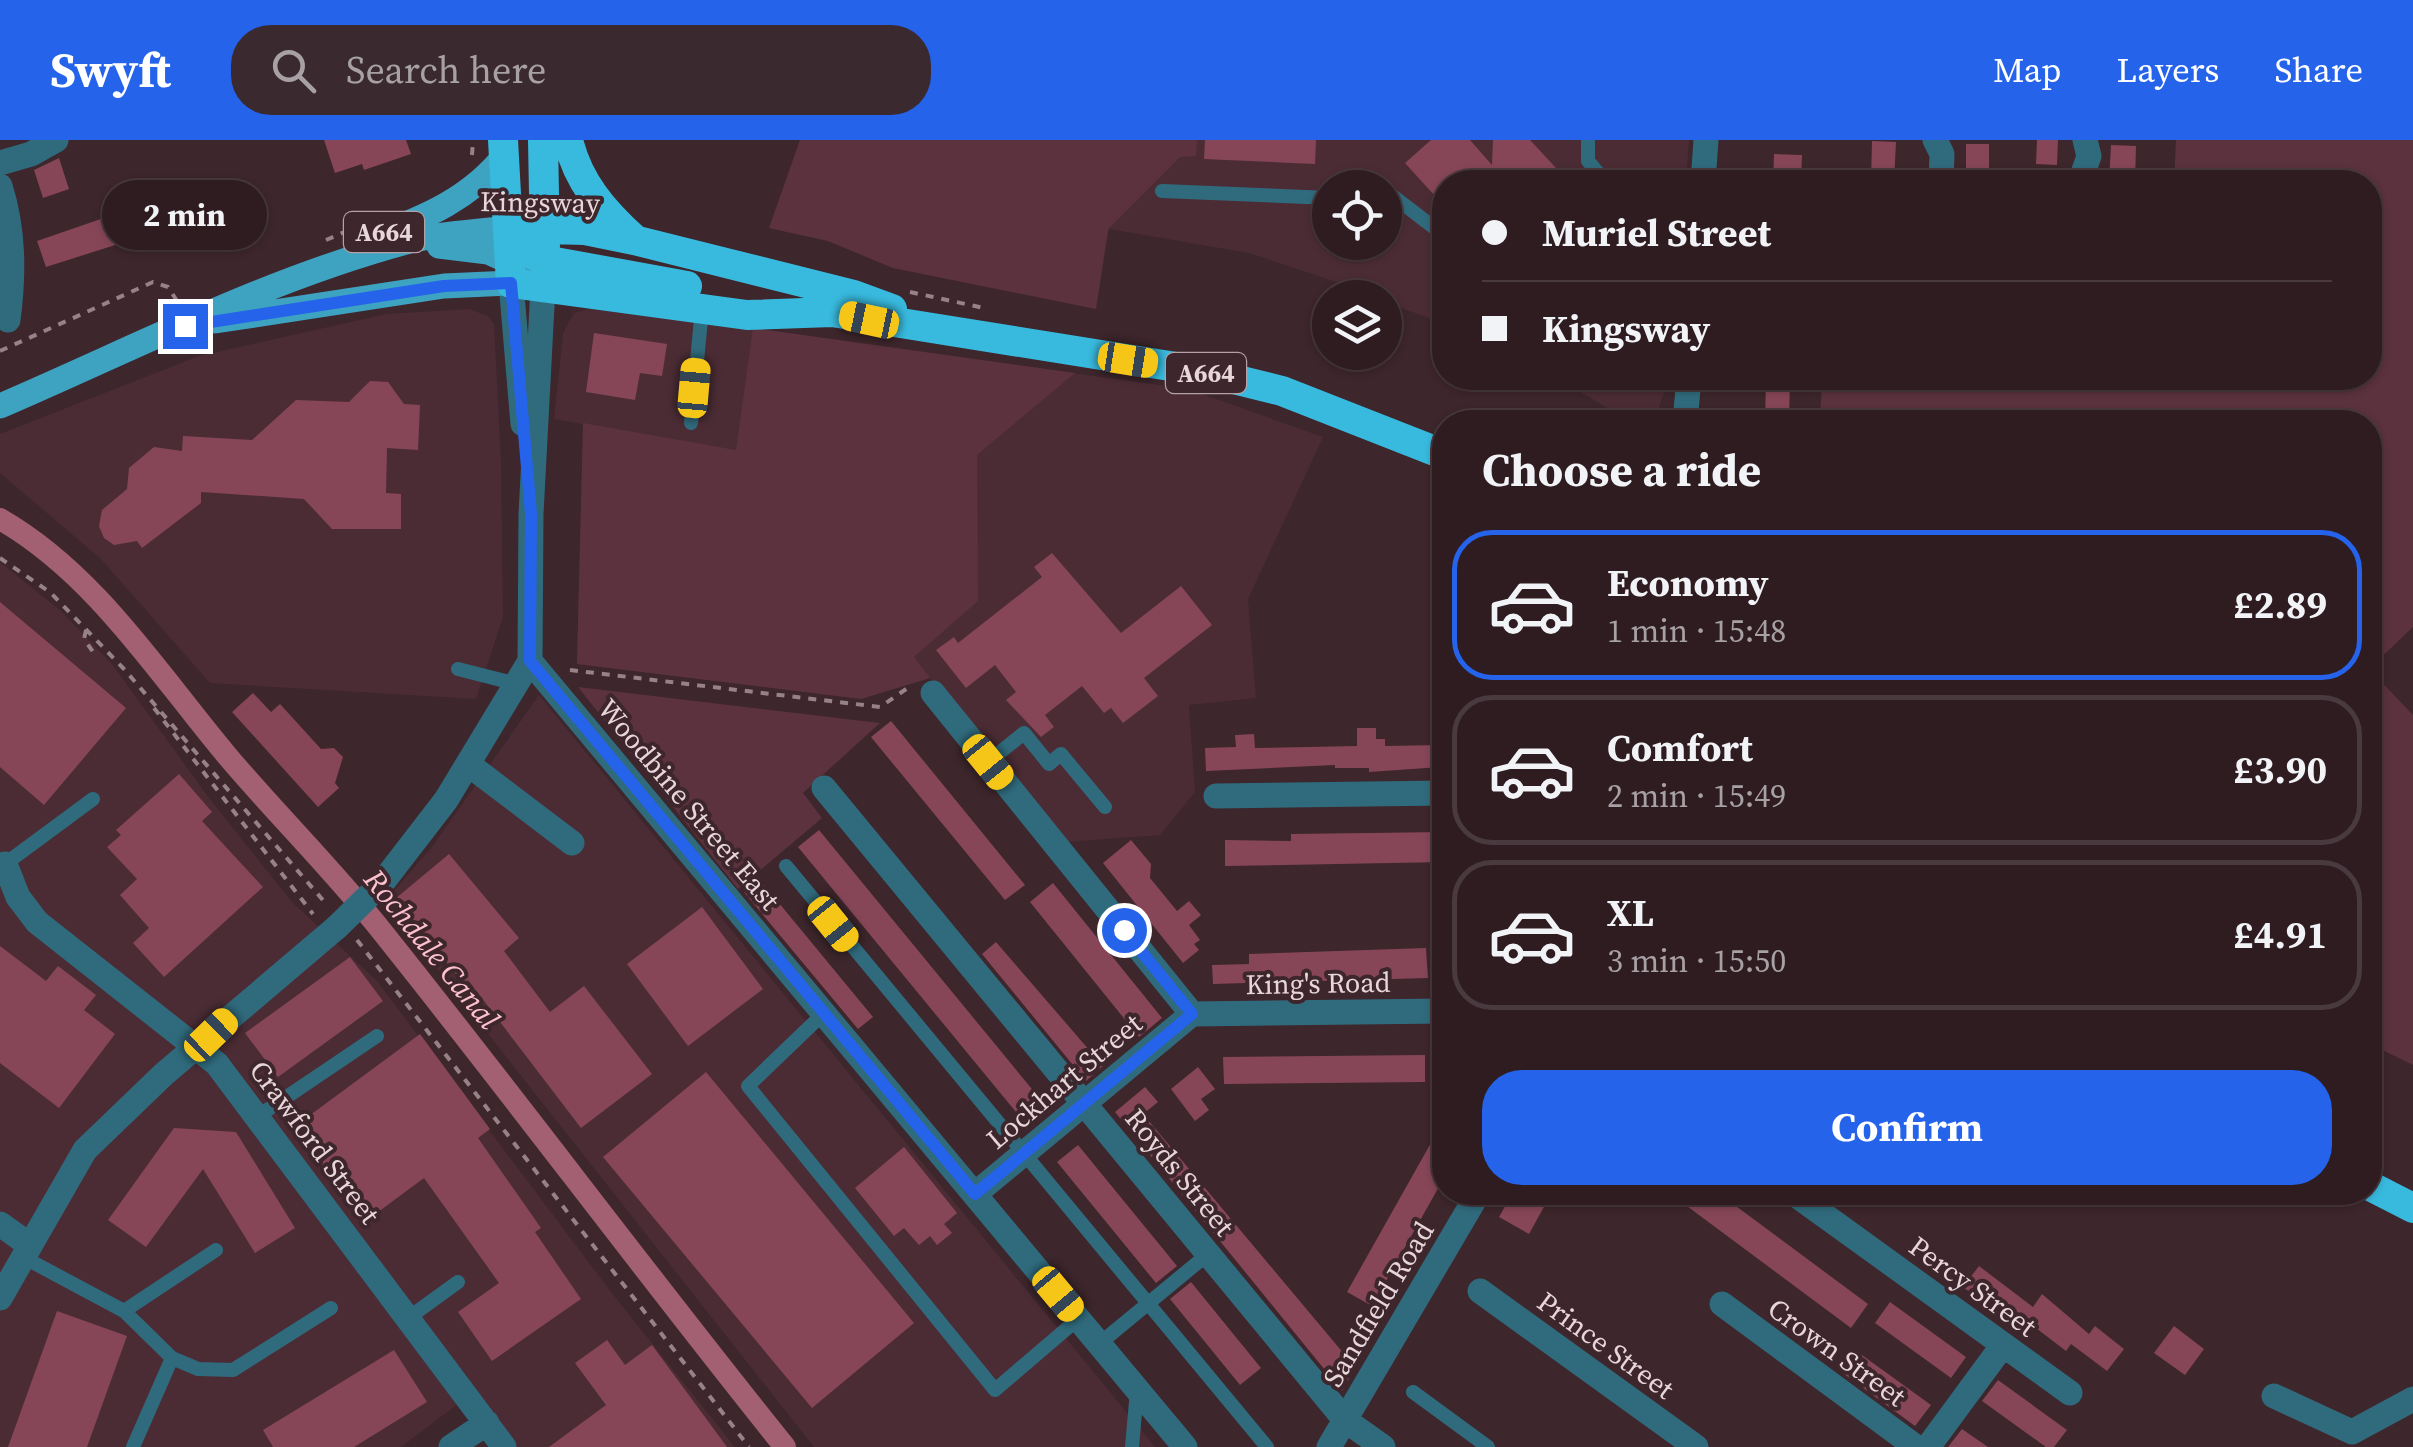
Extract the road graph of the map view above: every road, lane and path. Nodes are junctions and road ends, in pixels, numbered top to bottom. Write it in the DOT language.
graph roads {
  1 [pos="56,140"];
  2 [pos="542,140"];
  3 [pos="568,140"];
  4 [pos="1588,140"];
  5 [pos="1706,140"];
  6 [pos="1935,140"];
  7 [pos="2084,140"];
  8 [pos="504,148"];
  9 [pos="0,162"];
  10 [pos="1596,170"];
  11 [pos="1704,170"];
  12 [pos="1941,170"];
  13 [pos="2084,170"];
  14 [pos="0,186"];
  15 [pos="1162,191"];
  16 [pos="1312,197"];
  17 [pos="1402,203"];
  18 [pos="1432,226"];
  19 [pos="508,228"];
  20 [pos="634,240"];
  21 [pos="380,251"];
  22 [pos="545,259"];
  23 [pos="510,272"];
  24 [pos="252,292"];
  25 [pos="702,308"];
  26 [pos="832,312"];
  27 [pos="182,315"];
  28 [pos="8,320"];
  29 [pos="956,334"];
  30 [pos="0,351"];
  31 [pos="0,406"];
  32 [pos="691,422"];
  33 [pos="1432,450"];
  34 [pos="531,514"];
  35 [pos="0,558"];
  36 [pos="86,630"];
  37 [pos="96,656"];
  38 [pos="530,661"];
  39 [pos="124,669"];
  40 [pos="458,670"];
  41 [pos="517,684"];
  42 [pos="550,684"];
  43 [pos="933,693"];
  44 [pos="988,762"];
  45 [pos="468,764"];
  46 [pos="824,788"];
  47 [pos="1432,793"];
  48 [pos="1216,796"];
  49 [pos="93,800"];
  50 [pos="1104,806"];
  51 [pos="572,842"];
  52 [pos="2,862"];
  53 [pos="786,866"];
  54 [pos="336,924"];
  55 [pos="1432,1011"];
  56 [pos="824,1014"];
  57 [pos="1192,1014"];
  58 [pos="377,1036"];
  59 [pos="196,1050"];
  60 [pos="1084,1104"];
  61 [pos="257,1117"];
  62 [pos="1022,1156"];
  63 [pos="2382,1192"];
  64 [pos="975,1194"];
  65 [pos="1471,1205"];
  66 [pos="1810,1205"];
  67 [pos="2413,1208"];
  68 [pos="0,1224"];
  69 [pos="24,1250"];
  70 [pos="216,1250"];
  71 [pos="1208,1254"];
  72 [pos="458,1282"];
  73 [pos="1480,1291"];
  74 [pos="0,1298"];
  75 [pos="1722,1304"];
  76 [pos="1148,1305"];
  77 [pos="331,1308"];
  78 [pos="124,1310"];
  79 [pos="411,1316"];
  80 [pos="1078,1319"];
  81 [pos="1098,1344"];
  82 [pos="2003,1345"];
  83 [pos="172,1358"];
  84 [pos="1137,1390"];
  85 [pos="1413,1392"];
  86 [pos="2070,1393"];
  87 [pos="2274,1396"];
  88 [pos="2413,1399"];
  89 [pos="1345,1420"];
  90 [pos="487,1423"];
  91 [pos="1681,1443"];
  92 [pos="133,1447"];
  93 [pos="451,1447"];
  94 [pos="504,1447"];
  95 [pos="750,1447"];
  96 [pos="1132,1447"];
  97 [pos="1185,1447"];
  98 [pos="1268,1447"];
  99 [pos="1329,1447"];
  100 [pos="1382,1447"];
  101 [pos="1488,1447"];
  102 [pos="1916,1447"];
  103 [pos="1928,1447"];
  1 -- 9 [label="street"];
  2 -- 22 [label="highway"];
  3 -- 20 [label="highway"];
  4 -- 10 [label="lane"];
  5 -- 11 [label="street"];
  6 -- 12 [label="street"];
  7 -- 13 [label="street"];
  8 -- 19 [label="highway"];
  8 -- 24 [label="main road, A664"];
  14 -- 28 [label="street"];
  15 -- 16 [label="lane"];
  17 -- 18 [label="lane"];
  19 -- 21 [label="main road, Kingsway / A664"];
  19 -- 22 [label="highway"];
  19 -- 23 [label="highway"];
  20 -- 22 [label="highway, Kingsway / A664"];
  20 -- 29 [label="highway, Kingsway / A664"];
  21 -- 23 [label="main road, A664"];
  21 -- 24 [label="main road, Kingsway / A664"];
  22 -- 23 [label="highway, Kingsway / A664"];
  22 -- 25 [label="highway, Kingsway / A664"];
  22 -- 26 [label="highway, A664"];
  22 -- 34 [label="street"];
  23 -- 27 [label="main road, Kingsway / A664"];
  23 -- 34 [label="street"];
  24 -- 27 [label="main road, Kingsway / A664"];
  25 -- 26 [label="highway, Kingsway / A664"];
  25 -- 32 [label="lane"];
  26 -- 29 [label="highway, Kingsway / A664"];
  27 -- 30 [label="path"];
  27 -- 31 [label="main road, Kingsway / A664"];
  29 -- 33 [label="highway, Kingsway / A664"];
  34 -- 38 [label="street"];
  35 -- 36 [label="path"];
  36 -- 37 [label="path"];
  36 -- 39 [label="path"];
  38 -- 41 [label="street"];
  38 -- 42 [label="street, Woodbine Street East"];
  39 -- 54 [label="path"];
  39 -- 54 [label="path"];
  40 -- 41 [label="lane"];
  41 -- 45 [label="street"];
  42 -- 43 [label="path"];
  42 -- 56 [label="street, Woodbine Street East"];
  43 -- 44 [label="street"];
  44 -- 50 [label="lane"];
  44 -- 57 [label="street"];
  45 -- 51 [label="street"];
  45 -- 54 [label="street, bridge"];
  46 -- 60 [label="street, Royds Street"];
  47 -- 48 [label="street"];
  49 -- 52 [label="lane"];
  52 -- 59 [label="street, Crawford Street"];
  53 -- 62 [label="lane"];
  54 -- 59 [label="street"];
  54 -- 95 [label="path"];
  55 -- 57 [label="street, King's Road"];
  56 -- 64 [label="street, Woodbine Street East"];
  56 -- 80 [label="lane"];
  57 -- 60 [label="street, Lockhart Street"];
  58 -- 61 [label="lane"];
  59 -- 61 [label="street, Crawford Street"];
  59 -- 69 [label="street"];
  60 -- 62 [label="street, Lockhart Street"];
  60 -- 71 [label="street, Royds Street"];
  61 -- 79 [label="street, Crawford Street"];
  62 -- 64 [label="street, Lockhart Street"];
  62 -- 76 [label="lane"];
  63 -- 67 [label="highway"];
  64 -- 80 [label="street, Woodbine Street East"];
  65 -- 89 [label="street, Sandfield Road"];
  66 -- 82 [label="street, Percy Street"];
  68 -- 69 [label="street"];
  69 -- 74 [label="street"];
  69 -- 78 [label="lane"];
  70 -- 78 [label="lane"];
  71 -- 76 [label="lane"];
  71 -- 89 [label="street, Royds Street"];
  72 -- 79 [label="lane"];
  73 -- 91 [label="street, Prince Street"];
  75 -- 102 [label="street, Crown Street"];
  76 -- 81 [label="lane"];
  76 -- 98 [label="lane"];
  77 -- 83 [label="lane"];
  78 -- 83 [label="lane"];
  79 -- 90 [label="street, Crawford Street"];
  80 -- 81 [label="street, Woodbine Street East"];
  81 -- 84 [label="street, Woodbine Street East"];
  82 -- 86 [label="street, Percy Street"];
  82 -- 103 [label="street"];
  83 -- 92 [label="lane"];
  84 -- 96 [label="lane"];
  84 -- 97 [label="street, Woodbine Street East"];
  85 -- 101 [label="lane"];
  87 -- 88 [label="street"];
  89 -- 99 [label="street, Sandfield Road"];
  89 -- 100 [label="street, Royds Street"];
  90 -- 93 [label="street"];
  90 -- 94 [label="street, Crawford Street"];
}
